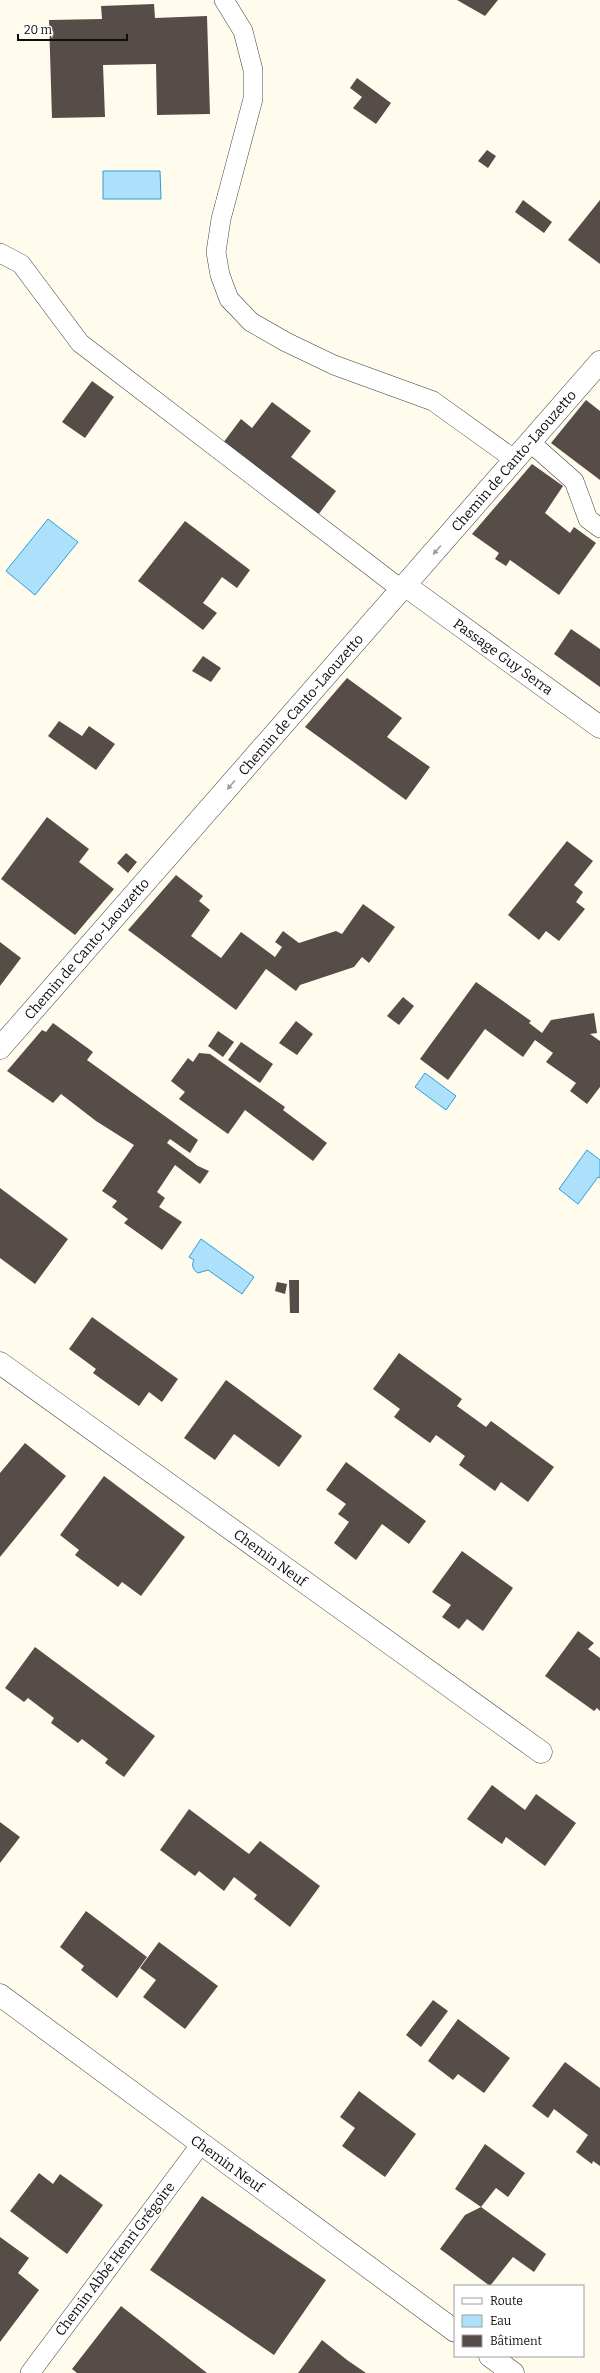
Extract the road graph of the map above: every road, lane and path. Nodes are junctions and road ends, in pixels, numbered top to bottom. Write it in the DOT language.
graph roads {
  1 [pos="224,0"];
  2 [pos="0,253"];
  3 [pos="600,362"];
  4 [pos="531,443"];
  5 [pos="515,460"];
  6 [pos="600,528"];
  7 [pos="404,588"];
  8 [pos="600,727"];
  9 [pos="3,1039"];
  10 [pos="0,1362"];
  11 [pos="541,1752"];
  12 [pos="0,1995"];
  13 [pos="201,2144"];
  14 [pos="454,2329"];
  15 [pos="491,2357"];
  16 [pos="30,2373"];
  17 [pos="513,2373"];
  1 -- 5 [label="lane"];
  2 -- 7 [label="lane"];
  3 -- 4 [label="street, Chemin de Canto-Laouzetto"];
  4 -- 5 [label="street, Chemin de Canto-Laouzetto"];
  4 -- 6 [label="lane"];
  5 -- 7 [label="street, Chemin de Canto-Laouzetto, one-way"];
  7 -- 8 [label="street, Passage Guy Serra"];
  7 -- 9 [label="street, Chemin de Canto-Laouzetto, one-way"];
  10 -- 11 [label="street, Chemin Neuf"];
  12 -- 13 [label="street, Chemin Neuf"];
  13 -- 14 [label="street, Chemin Neuf"];
  13 -- 16 [label="lane, Chemin Abbé Henri Grégoire"];
  15 -- 17 [label="street"];
}
